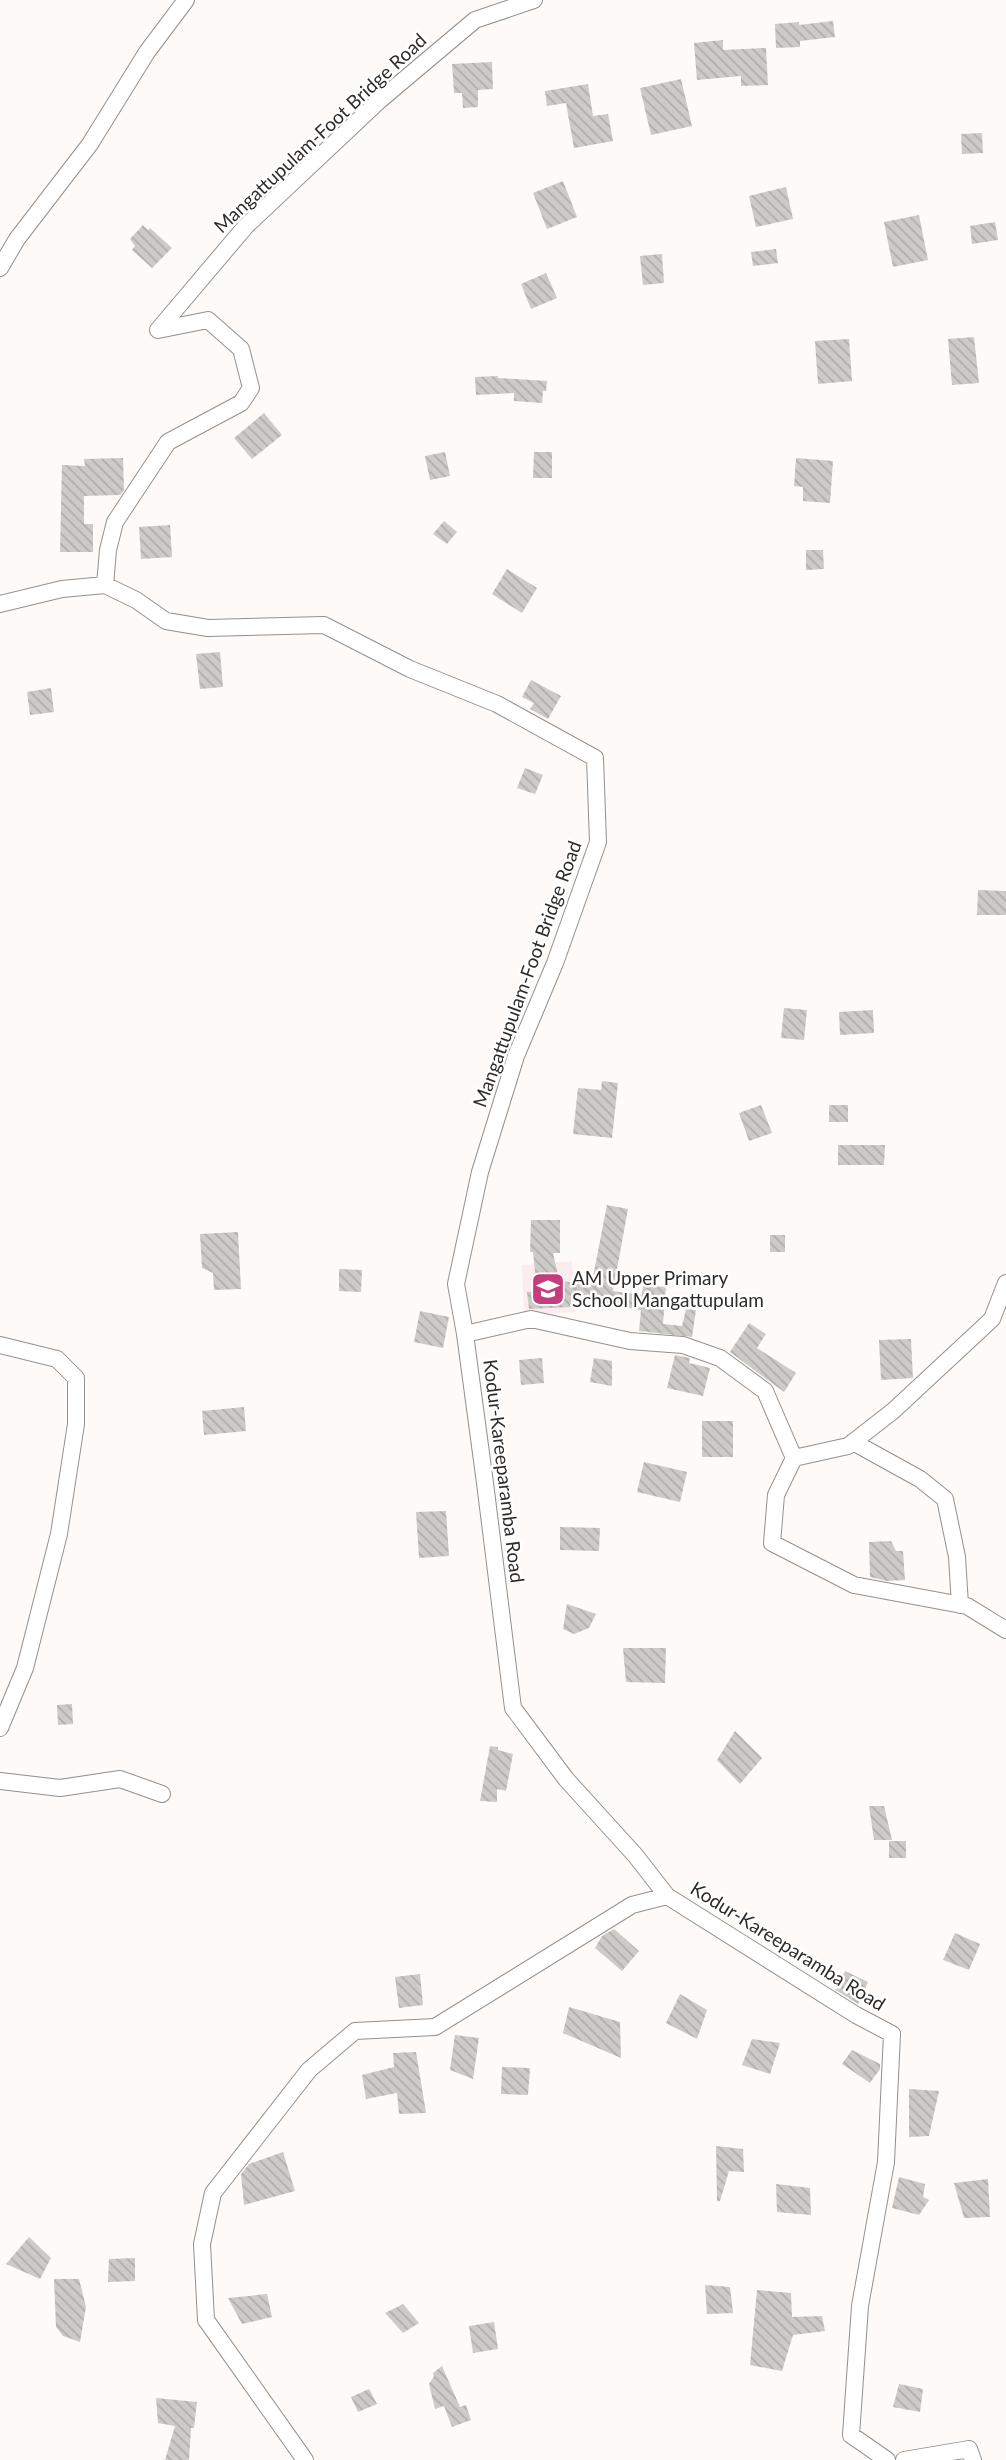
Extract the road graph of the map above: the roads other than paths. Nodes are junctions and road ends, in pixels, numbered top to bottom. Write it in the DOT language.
graph roads {
  1 [pos="186,0"];
  2 [pos="534,0"];
  3 [pos="0,268"];
  4 [pos="105,584"];
  5 [pos="0,604"];
  6 [pos="1006,1283"];
  7 [pos="465,1334"];
  8 [pos="0,1345"];
  9 [pos="853,1443"];
  10 [pos="794,1458"];
  11 [pos="960,1605"];
  12 [pos="1006,1630"];
  13 [pos="0,1728"];
  14 [pos="0,1781"];
  15 [pos="162,1794"];
  16 [pos="667,1896"];
  17 [pos="305,2460"];
  18 [pos="887,2460"];
  19 [pos="904,2460"];
  20 [pos="973,2460"];
  1 -- 3 [label="street"];
  2 -- 4 [label="street, Mangattupulam-Foot Bridge Road"];
  4 -- 5 [label="street"];
  4 -- 7 [label="street, Mangattupulam-Foot Bridge Road"];
  6 -- 9 [label="street"];
  7 -- 10 [label="street"];
  7 -- 16 [label="street, Kodur-Kareeparamba Road"];
  8 -- 13 [label="street"];
  9 -- 10 [label="street"];
  9 -- 11 [label="street"];
  10 -- 11 [label="street"];
  11 -- 12 [label="street"];
  14 -- 15 [label="street"];
  16 -- 17 [label="street"];
  16 -- 18 [label="street, Kodur-Kareeparamba Road"];
  19 -- 20 [label="street"];
}
